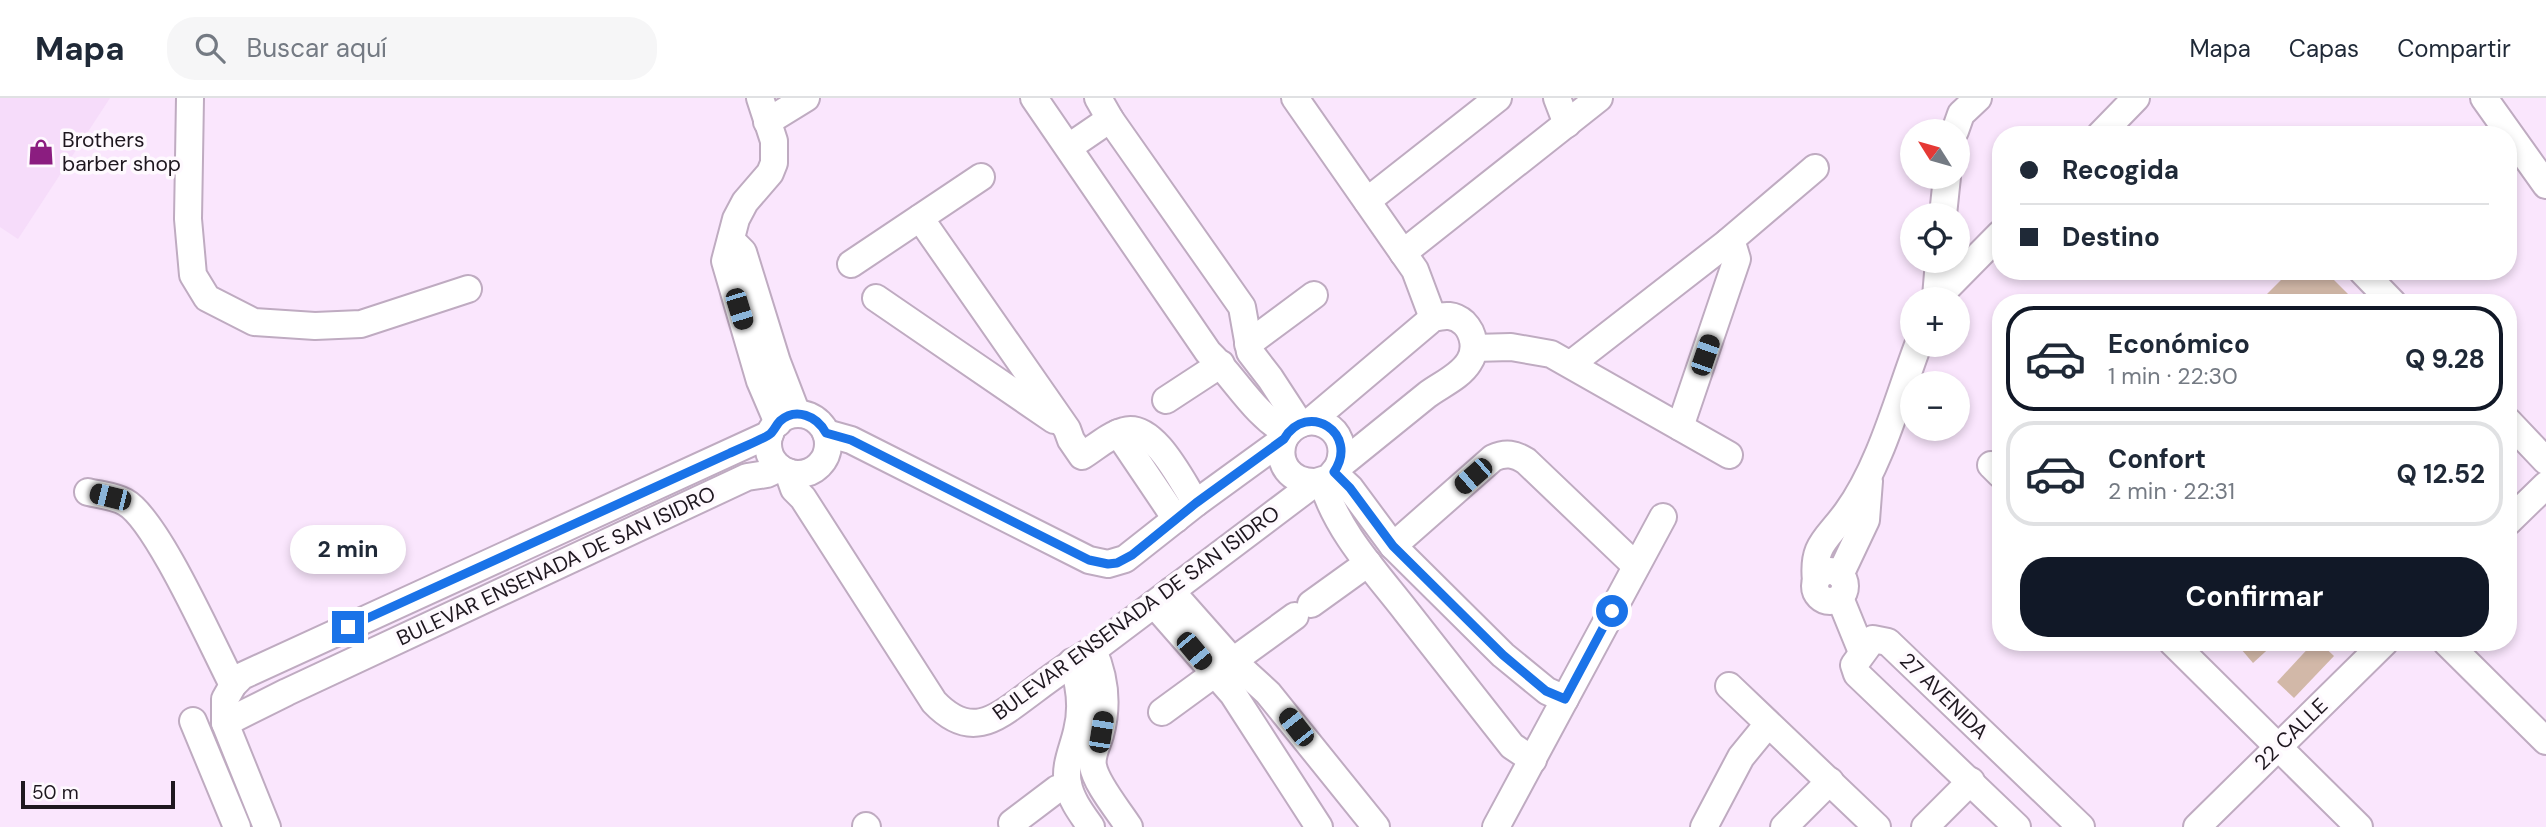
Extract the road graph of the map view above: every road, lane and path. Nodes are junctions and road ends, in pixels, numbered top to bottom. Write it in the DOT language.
graph roads {
  1 [pos="190,98"];
  2 [pos="806,98"];
  3 [pos="1034,98"];
  4 [pos="1295,98"];
  5 [pos="1498,98"];
  6 [pos="1557,98"];
  7 [pos="1599,98"];
  8 [pos="1978,98"];
  9 [pos="2136,98"];
  10 [pos="2484,98"];
  11 [pos="1104,108"];
  12 [pos="763,110"];
  13 [pos="1959,119"];
  14 [pos="1567,124"];
  15 [pos="2108,126"];
  16 [pos="2504,126"];
  17 [pos="2517,144"];
  18 [pos="1069,147"];
  19 [pos="1815,168"];
  20 [pos="981,177"];
  21 [pos="2546,185"];
  22 [pos="1367,201"];
  23 [pos="920,218"];
  24 [pos="1728,242"];
  25 [pos="1992,242"];
  26 [pos="1403,253"];
  27 [pos="851,264"];
  28 [pos="2371,280"];
  29 [pos="1947,287"];
  30 [pos="468,289"];
  31 [pos="2384,294"];
  32 [pos="1314,295"];
  33 [pos="876,298"];
  34 [pos="1433,318"];
  35 [pos="1248,344"];
  36 [pos="1914,357"];
  37 [pos="1468,359"];
  38 [pos="1221,364"];
  39 [pos="1571,364"];
  40 [pos="1166,400"];
  41 [pos="782,424"];
  42 [pos="1680,427"];
  43 [pos="1067,429"];
  44 [pos="1295,429"];
  45 [pos="2517,430"];
  46 [pos="826,433"];
  47 [pos="1729,455"];
  48 [pos="2546,461"];
  49 [pos="784,470"];
  50 [pos="1328,476"];
  51 [pos="2546,485"];
  52 [pos="88,492"];
  53 [pos="1186,511"];
  54 [pos="2517,513"];
  55 [pos="1662,517"];
  56 [pos="1393,546"];
  57 [pos="1368,563"];
  58 [pos="1636,566"];
  59 [pos="1162,598"];
  60 [pos="2181,651"];
  61 [pos="2376,651"];
  62 [pos="2455,651"];
  63 [pos="1862,652"];
  64 [pos="1082,656"];
  65 [pos="272,662"];
  66 [pos="1223,667"];
  67 [pos="233,685"];
  68 [pos="1729,686"];
  69 [pos="288,692"];
  70 [pos="1565,699"];
  71 [pos="1162,712"];
  72 [pos="193,721"];
  73 [pos="225,723"];
  74 [pos="1768,724"];
  75 [pos="2546,741"];
  76 [pos="2278,746"];
  77 [pos="1532,760"];
  78 [pos="1830,781"];
  79 [pos="1971,782"];
  80 [pos="1068,785"];
  81 [pos="1012,823"];
  82 [pos="237,827"];
  83 [pos="267,827"];
  84 [pos="1091,827"];
  85 [pos="1129,827"];
  86 [pos="1319,827"];
  87 [pos="1376,827"];
  88 [pos="1496,827"];
  89 [pos="1704,827"];
  90 [pos="1784,827"];
  91 [pos="1877,827"];
  92 [pos="1925,827"];
  93 [pos="2017,827"];
  94 [pos="2081,827"];
  95 [pos="2197,827"];
  96 [pos="2359,827"];
  1 -- 30 [label="street"];
  2 -- 12 [label="street"];
  3 -- 18 [label="street"];
  4 -- 22 [label="street"];
  5 -- 22 [label="street"];
  6 -- 14 [label="street"];
  7 -- 14 [label="street"];
  8 -- 13 [label="street"];
  9 -- 15 [label="street"];
  10 -- 16 [label="street"];
  11 -- 18 [label="street"];
  11 -- 35 [label="street"];
  12 -- 41 [label="street"];
  14 -- 26 [label="street"];
  17 -- 21 [label="street"];
  18 -- 38 [label="street"];
  19 -- 24 [label="street"];
  20 -- 23 [label="street"];
  22 -- 26 [label="street"];
  23 -- 27 [label="street"];
  23 -- 43 [label="street"];
  24 -- 39 [label="street"];
  24 -- 42 [label="street"];
  25 -- 29 [label="street"];
  26 -- 34 [label="street"];
  28 -- 31 [label="street"];
  32 -- 35 [label="street"];
  33 -- 43 [label="street"];
  34 -- 37 [label="street"];
  34 -- 44 [label="street"];
  35 -- 44 [label="street"];
  36 -- 63 [label="street"];
  37 -- 39 [label="street"];
  37 -- 50 [label="street, BULEVAR ENSENADA DE SAN ISIDRO"];
  38 -- 40 [label="street"];
  38 -- 44 [label="street"];
  39 -- 42 [label="street"];
  41 -- 46 [label="street"];
  41 -- 49 [label="street"];
  41 -- 65 [label="street, BULEVAR ENSENADA DE SAN ISIDRO"];
  42 -- 47 [label="street"];
  43 -- 53 [label="street"];
  44 -- 50 [label="street"];
  44 -- 50 [label="street"];
  44 -- 53 [label="street"];
  45 -- 48 [label="street"];
  46 -- 49 [label="street"];
  46 -- 53 [label="street"];
  49 -- 64 [label="street, BULEVAR ENSENADA DE SAN ISIDRO"];
  49 -- 69 [label="street, BULEVAR ENSENADA DE SAN ISIDRO"];
  50 -- 56 [label="street"];
  50 -- 57 [label="street"];
  50 -- 59 [label="street, BULEVAR ENSENADA DE SAN ISIDRO"];
  51 -- 54 [label="street"];
  52 -- 67 [label="street"];
  55 -- 58 [label="street"];
  56 -- 58 [label="street"];
  56 -- 70 [label="street"];
  57 -- 66 [label="street"];
  57 -- 77 [label="street"];
  58 -- 70 [label="street"];
  59 -- 64 [label="street, BULEVAR ENSENADA DE SAN ISIDRO"];
  59 -- 66 [label="street"];
  60 -- 76 [label="street"];
  61 -- 76 [label="street, 22 CALLE"];
  62 -- 75 [label="street"];
  63 -- 79 [label="street, 27 AVENIDA"];
  63 -- 94 [label="street, 27 AVENIDA"];
  64 -- 80 [label="street"];
  64 -- 85 [label="street"];
  65 -- 67 [label="street, BULEVAR ENSENADA DE SAN ISIDRO"];
  65 -- 69 [label="street"];
  66 -- 71 [label="street"];
  66 -- 86 [label="street"];
  66 -- 87 [label="street"];
  67 -- 73 [label="street"];
  68 -- 74 [label="street"];
  69 -- 73 [label="street, BULEVAR ENSENADA DE SAN ISIDRO"];
  70 -- 77 [label="street"];
  72 -- 82 [label="street"];
  73 -- 83 [label="street"];
  74 -- 78 [label="street"];
  74 -- 89 [label="street"];
  76 -- 95 [label="street, 22 CALLE"];
  76 -- 96 [label="street"];
  77 -- 88 [label="street"];
  78 -- 90 [label="street"];
  78 -- 91 [label="street"];
  79 -- 92 [label="street"];
  79 -- 93 [label="street, 27 AVENIDA"];
  80 -- 81 [label="street"];
  80 -- 84 [label="street"];
}
